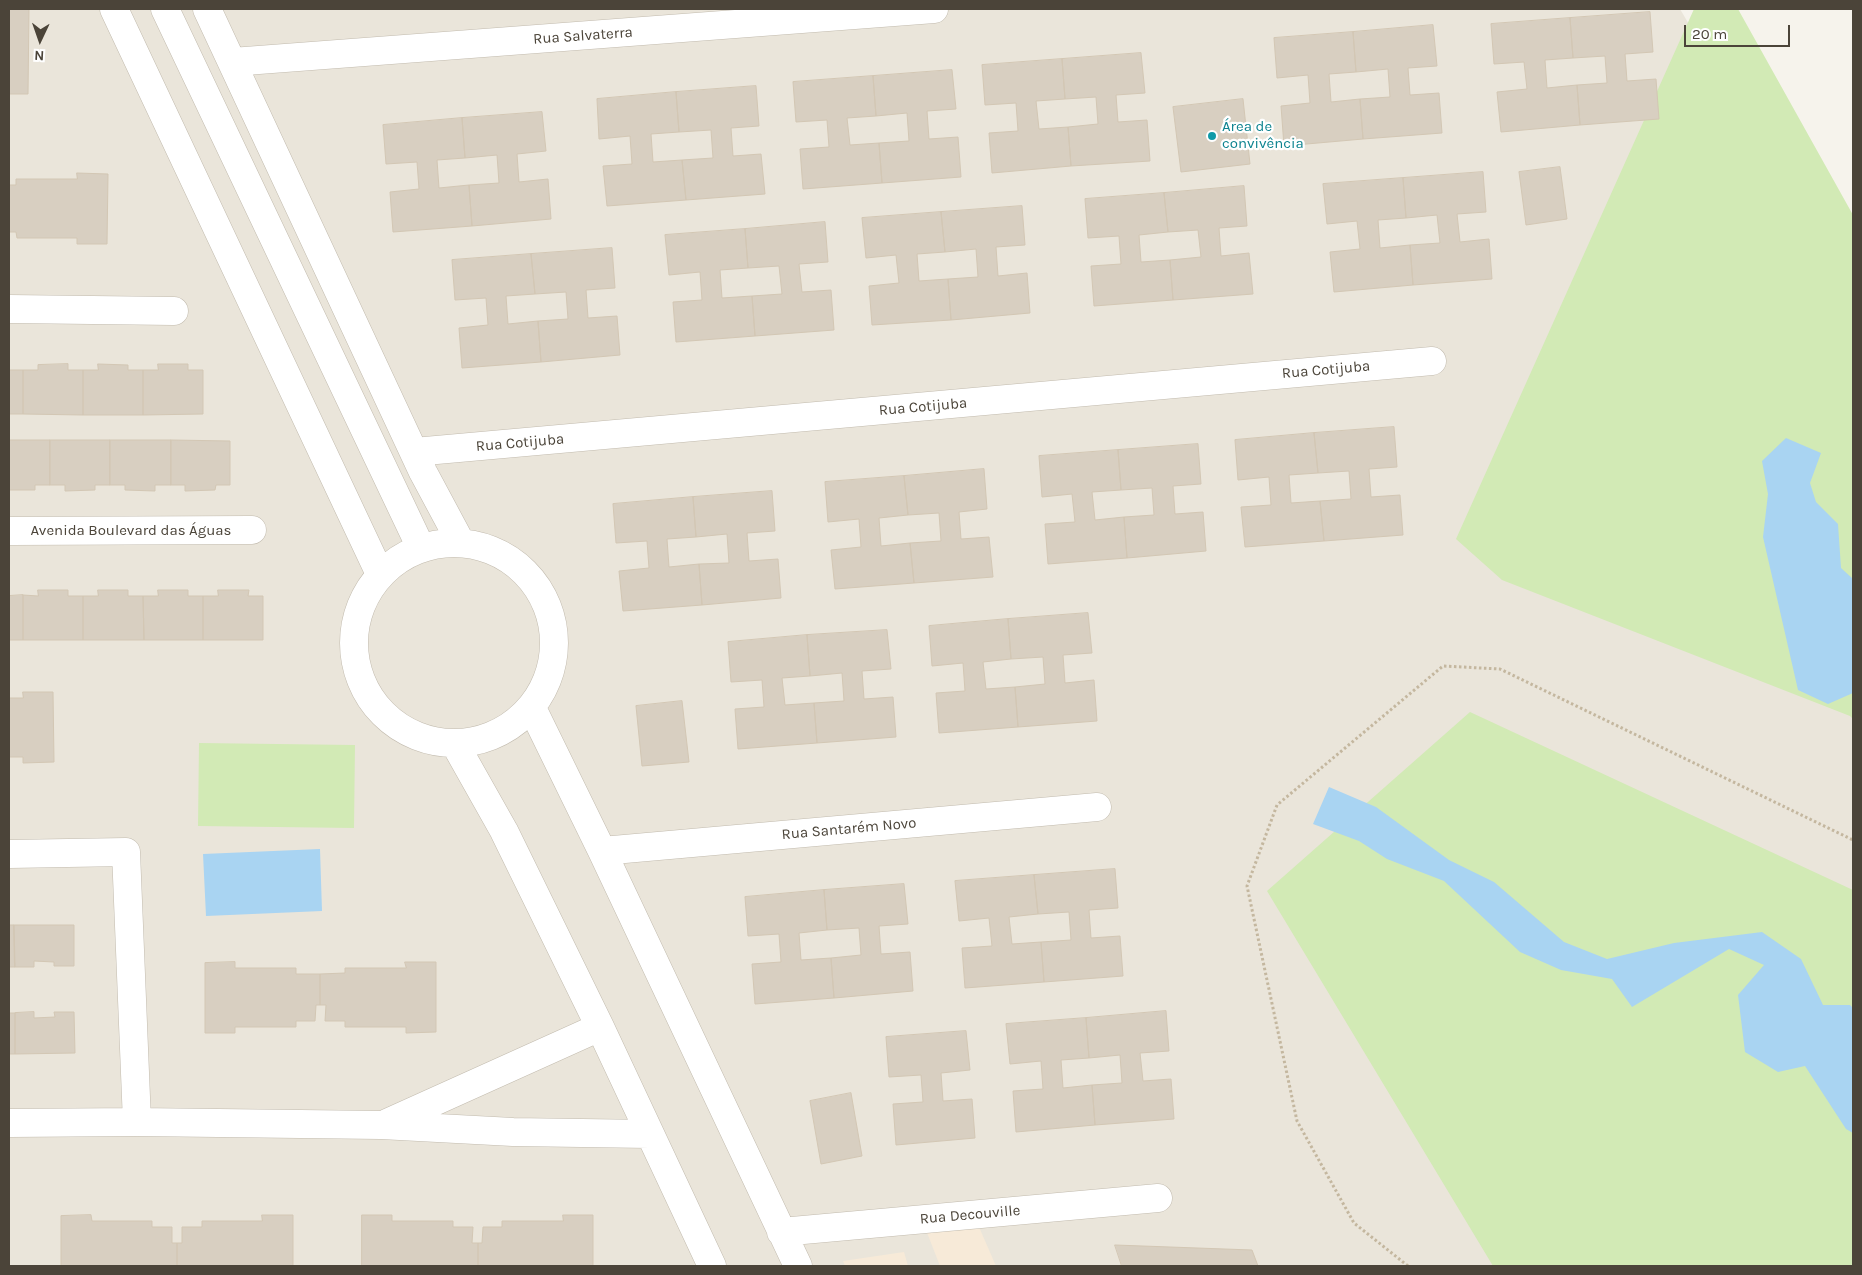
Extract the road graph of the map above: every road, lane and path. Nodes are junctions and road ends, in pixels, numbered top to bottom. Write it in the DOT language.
graph roads {
  1 [pos="114,9"];
  2 [pos="165,9"];
  3 [pos="207,9"];
  4 [pos="934,9"];
  5 [pos="232,62"];
  6 [pos="9,309"];
  7 [pos="174,311"];
  8 [pos="1432,361"];
  9 [pos="414,452"];
  10 [pos="252,530"];
  11 [pos="9,531"];
  12 [pos="460,543"];
  13 [pos="421,548"];
  14 [pos="380,574"];
  15 [pos="532,708"];
  16 [pos="455,744"];
  17 [pos="1097,807"];
  18 [pos="1853,840"];
  19 [pos="602,851"];
  20 [pos="9,854"];
  21 [pos="600,1027"];
  22 [pos="137,1122"];
  23 [pos="9,1123"];
  24 [pos="381,1125"];
  25 [pos="650,1134"];
  26 [pos="1158,1198"];
  27 [pos="781,1232"];
  28 [pos="712,1266"];
  29 [pos="798,1266"];
  30 [pos="1408,1266"];
  1 -- 14 [label="street"];
  2 -- 13 [label="street"];
  3 -- 5 [label="street"];
  4 -- 5 [label="street, Rua Salvaterra"];
  5 -- 9 [label="street"];
  6 -- 7 [label="street"];
  8 -- 9 [label="street, Rua Cotijuba"];
  9 -- 12 [label="street"];
  10 -- 11 [label="street, Avenida Boulevard das Águas"];
  12 -- 13 [label="street"];
  12 -- 15 [label="street"];
  13 -- 14 [label="street"];
  14 -- 16 [label="street"];
  15 -- 16 [label="street"];
  15 -- 19 [label="street"];
  16 -- 21 [label="street"];
  17 -- 19 [label="street, Rua Santarém Novo"];
  18 -- 30 [label="path"];
  19 -- 27 [label="street"];
  20 -- 22 [label="street"];
  21 -- 24 [label="street"];
  21 -- 25 [label="street"];
  22 -- 23 [label="street"];
  22 -- 24 [label="street"];
  24 -- 25 [label="street"];
  25 -- 28 [label="street"];
  26 -- 27 [label="street, Rua Decouville"];
  27 -- 29 [label="street"];
}
